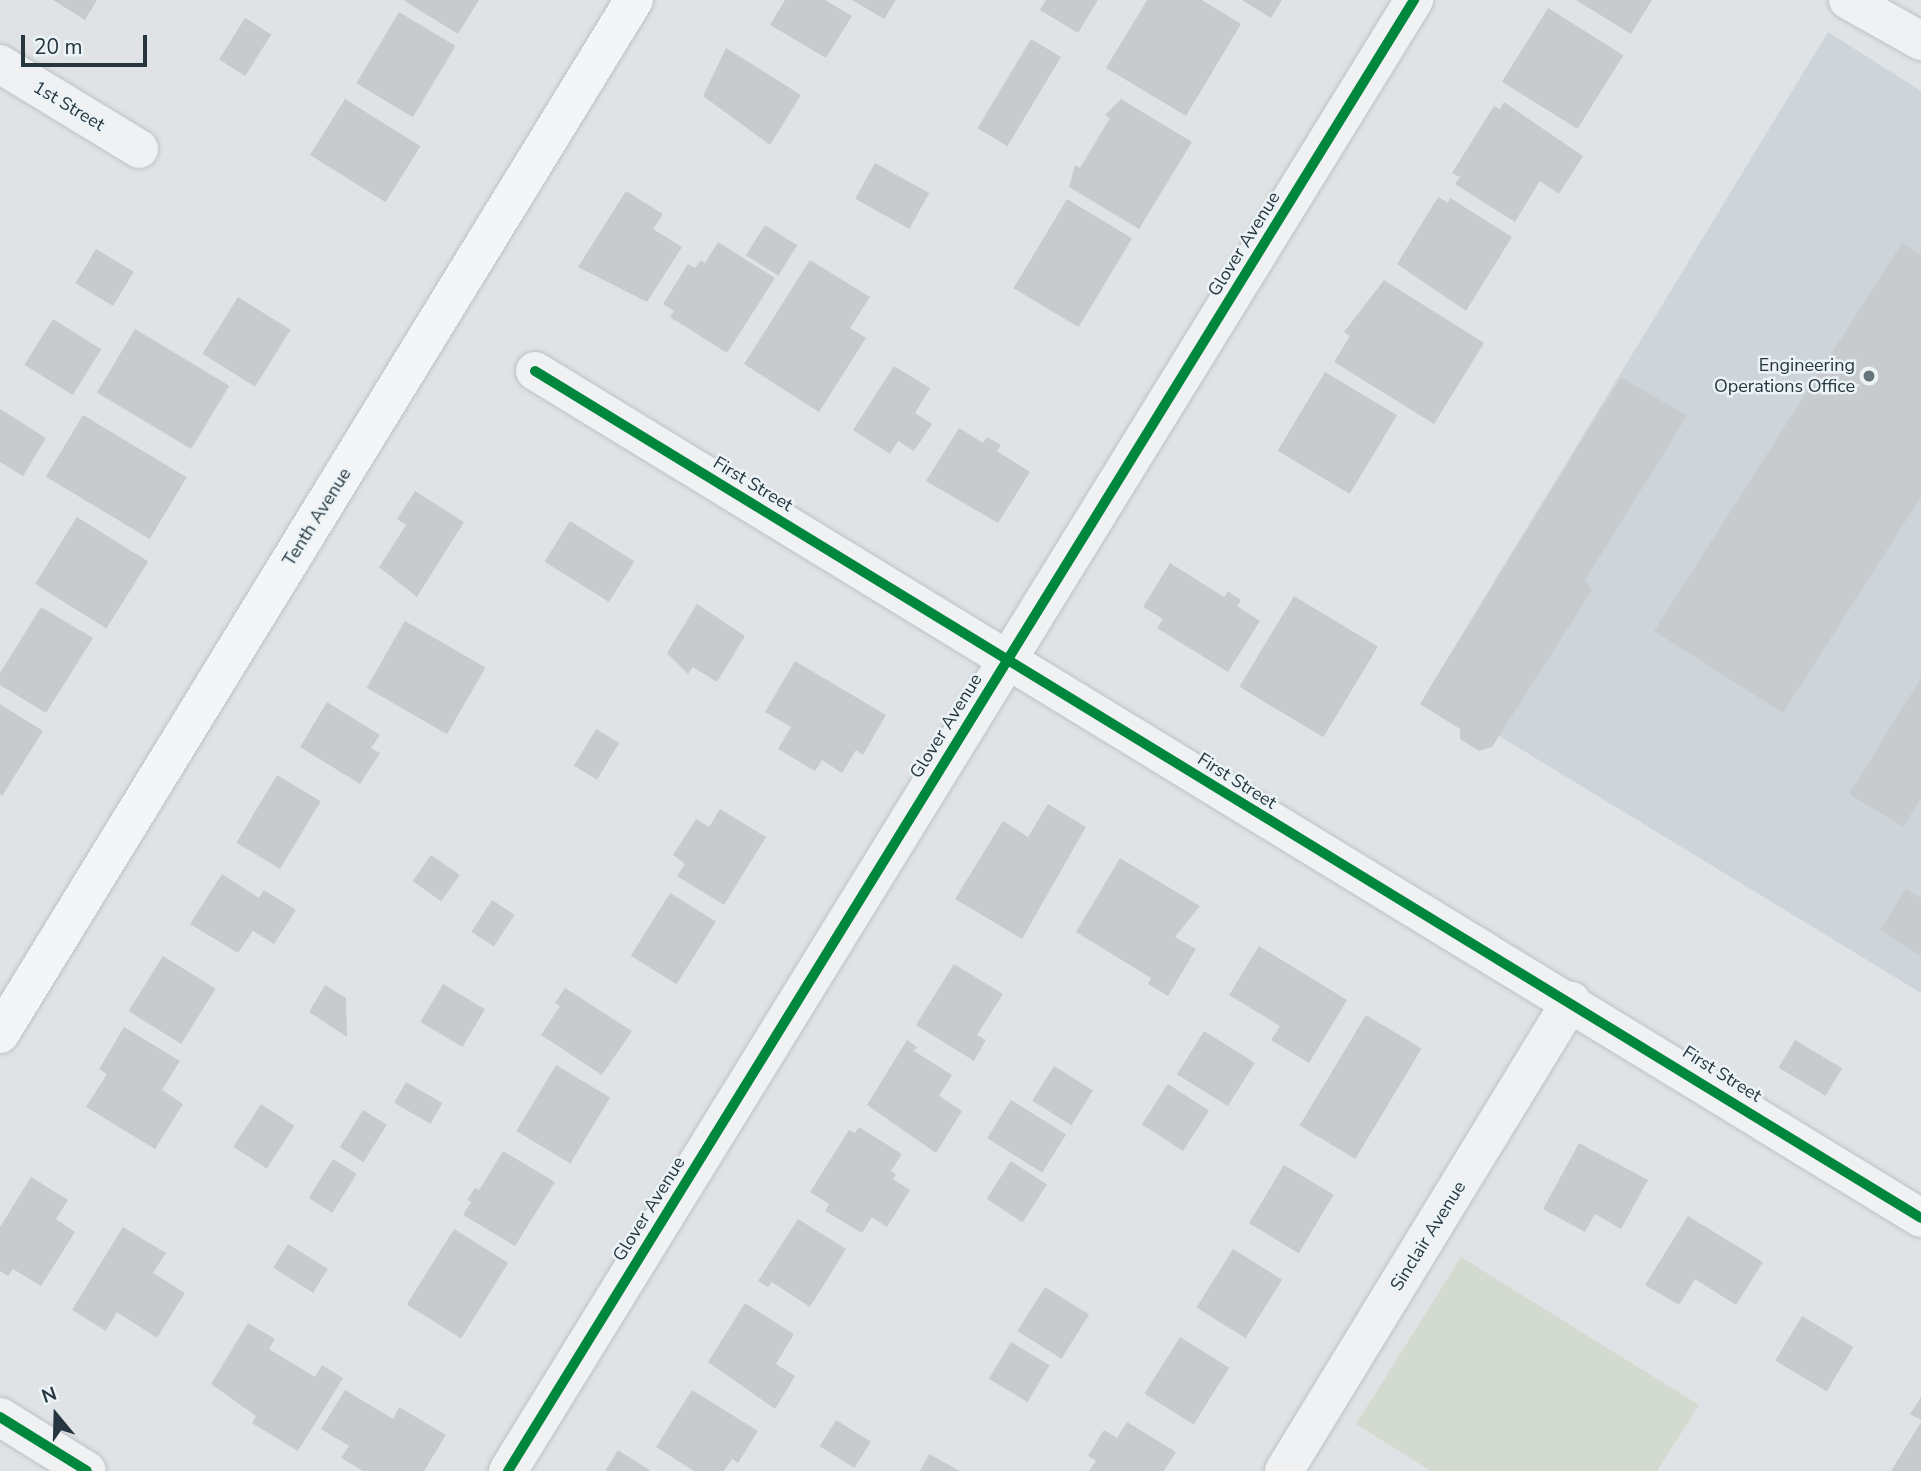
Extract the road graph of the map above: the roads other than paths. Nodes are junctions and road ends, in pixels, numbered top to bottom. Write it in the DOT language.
graph roads {
  1 [pos="634,0"];
  2 [pos="1414,0"];
  3 [pos="1848,0"];
  4 [pos="1921,41"];
  5 [pos="0,64"];
  6 [pos="139,149"];
  7 [pos="535,371"];
  8 [pos="1007,661"];
  9 [pos="1571,1001"];
  10 [pos="0,1034"];
  11 [pos="1921,1219"];
  12 [pos="0,1417"];
  13 [pos="87,1471"];
  14 [pos="508,1471"];
  15 [pos="1284,1471"];
  1 -- 10 [label="main road, Tenth Avenue"];
  2 -- 8 [label="street, Glover Avenue"];
  3 -- 4 [label="street"];
  5 -- 6 [label="street, 1st Street"];
  7 -- 8 [label="street, First Street"];
  8 -- 9 [label="street, First Street"];
  8 -- 14 [label="street, Glover Avenue"];
  9 -- 11 [label="street, First Street"];
  9 -- 15 [label="street, Sinclair Avenue"];
  12 -- 13 [label="street"];
}
